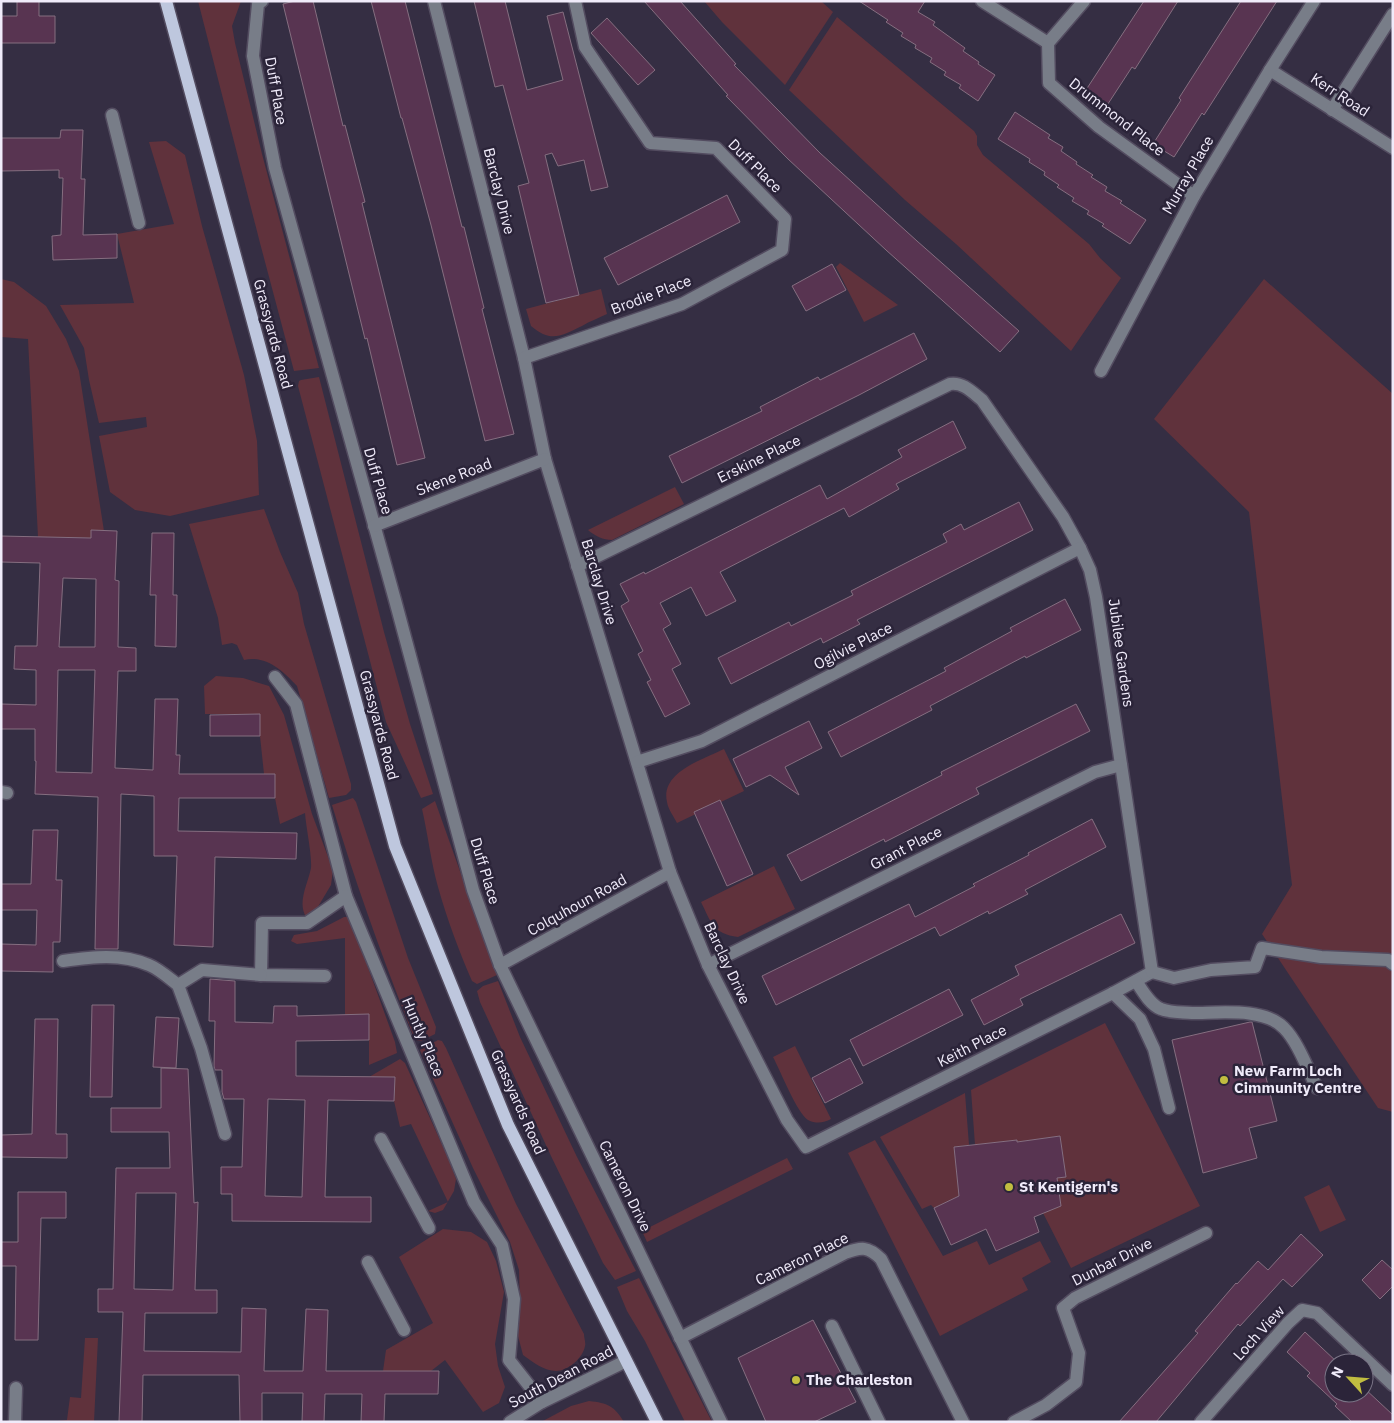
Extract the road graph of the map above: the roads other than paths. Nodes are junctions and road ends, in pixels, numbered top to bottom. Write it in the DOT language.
graph roads {
  1 [pos="166,1"];
  2 [pos="262,1"];
  3 [pos="434,1"];
  4 [pos="574,1"];
  5 [pos="982,1"];
  6 [pos="1084,1"];
  7 [pos="1314,1"];
  8 [pos="1393,14"];
  9 [pos="1048,43"];
  10 [pos="1270,70"];
  11 [pos="1332,110"];
  12 [pos="112,115"];
  13 [pos="1393,148"];
  14 [pos="1194,196"];
  15 [pos="785,219"];
  16 [pos="139,223"];
  17 [pos="524,358"];
  18 [pos="1101,371"];
  19 [pos="955,383"];
  20 [pos="545,459"];
  21 [pos="374,526"];
  22 [pos="1080,548"];
  23 [pos="577,566"];
  24 [pos="275,677"];
  25 [pos="637,762"];
  26 [pos="1121,765"];
  27 [pos="670,872"];
  28 [pos="346,896"];
  29 [pos="63,961"];
  30 [pos="1393,964"];
  31 [pos="500,965"];
  32 [pos="708,965"];
  33 [pos="1152,972"];
  34 [pos="261,975"];
  35 [pos="325,976"];
  36 [pos="1136,981"];
  37 [pos="178,985"];
  38 [pos="1113,994"];
  39 [pos="1317,1088"];
  40 [pos="1169,1108"];
  41 [pos="225,1134"];
  42 [pos="381,1139"];
  43 [pos="806,1146"];
  44 [pos="429,1228"];
  45 [pos="1206,1233"];
  46 [pos="368,1262"];
  47 [pos="832,1326"];
  48 [pos="404,1330"];
  49 [pos="680,1338"];
  50 [pos="626,1361"];
  51 [pos="1393,1385"];
  52 [pos="16,1388"];
  53 [pos="542,1402"];
  54 [pos="15,1422"];
  55 [pos="510,1422"];
  56 [pos="657,1422"];
  57 [pos="721,1422"];
  58 [pos="879,1422"];
  59 [pos="963,1422"];
  60 [pos="1014,1422"];
  61 [pos="1201,1422"];
  1 -- 50 [label="main road, Grassyards Road"];
  2 -- 21 [label="street, Duff Place"];
  3 -- 17 [label="street, Barclay Drive"];
  4 -- 15 [label="street, Duff Place"];
  5 -- 9 [label="street"];
  6 -- 9 [label="street"];
  7 -- 10 [label="street, Murray Place"];
  8 -- 11 [label="street"];
  9 -- 14 [label="street, Drummond Place"];
  10 -- 11 [label="street, Kerr Road"];
  10 -- 14 [label="street, Murray Place"];
  11 -- 13 [label="street, Kerr Road"];
  12 -- 16 [label="street"];
  14 -- 18 [label="street, Murray Place"];
  15 -- 17 [label="street, Brodie Place"];
  17 -- 20 [label="street, Barclay Drive"];
  19 -- 22 [label="street, Jubilee Gardens"];
  19 -- 23 [label="street, Erskine Place"];
  20 -- 21 [label="street, Skene Road"];
  20 -- 23 [label="street, Barclay Drive"];
  21 -- 31 [label="street, Duff Place"];
  22 -- 25 [label="street, Ogilvie Place"];
  22 -- 26 [label="street, Jubilee Gardens"];
  23 -- 25 [label="street, Barclay Drive"];
  24 -- 28 [label="street, Huntly Place"];
  25 -- 27 [label="street, Barclay Drive"];
  26 -- 32 [label="street, Grant Place"];
  26 -- 33 [label="street, Jubilee Gardens"];
  27 -- 31 [label="street, Colquhoun Road"];
  27 -- 32 [label="street, Barclay Drive"];
  28 -- 34 [label="street"];
  28 -- 53 [label="street, Huntly Place"];
  29 -- 37 [label="street"];
  30 -- 33 [label="street"];
  31 -- 49 [label="street, Cameron Drive"];
  32 -- 43 [label="street, Barclay Drive"];
  33 -- 36 [label="street, Keith Place"];
  34 -- 35 [label="street"];
  34 -- 37 [label="street"];
  36 -- 38 [label="street, Keith Place"];
  36 -- 39 [label="street"];
  37 -- 41 [label="street"];
  38 -- 40 [label="street"];
  38 -- 43 [label="street, Keith Place"];
  42 -- 44 [label="street"];
  45 -- 60 [label="street, Dunbar Drive"];
  46 -- 48 [label="street"];
  47 -- 58 [label="street"];
  49 -- 57 [label="street, Cameron Drive"];
  49 -- 59 [label="street, Cameron Place"];
  50 -- 53 [label="street, South Dean Road"];
  50 -- 56 [label="main road, Grassyards Road"];
  51 -- 61 [label="street, Loch View"];
  52 -- 54 [label="street"];
  53 -- 55 [label="street, South Dean Road"];
}
